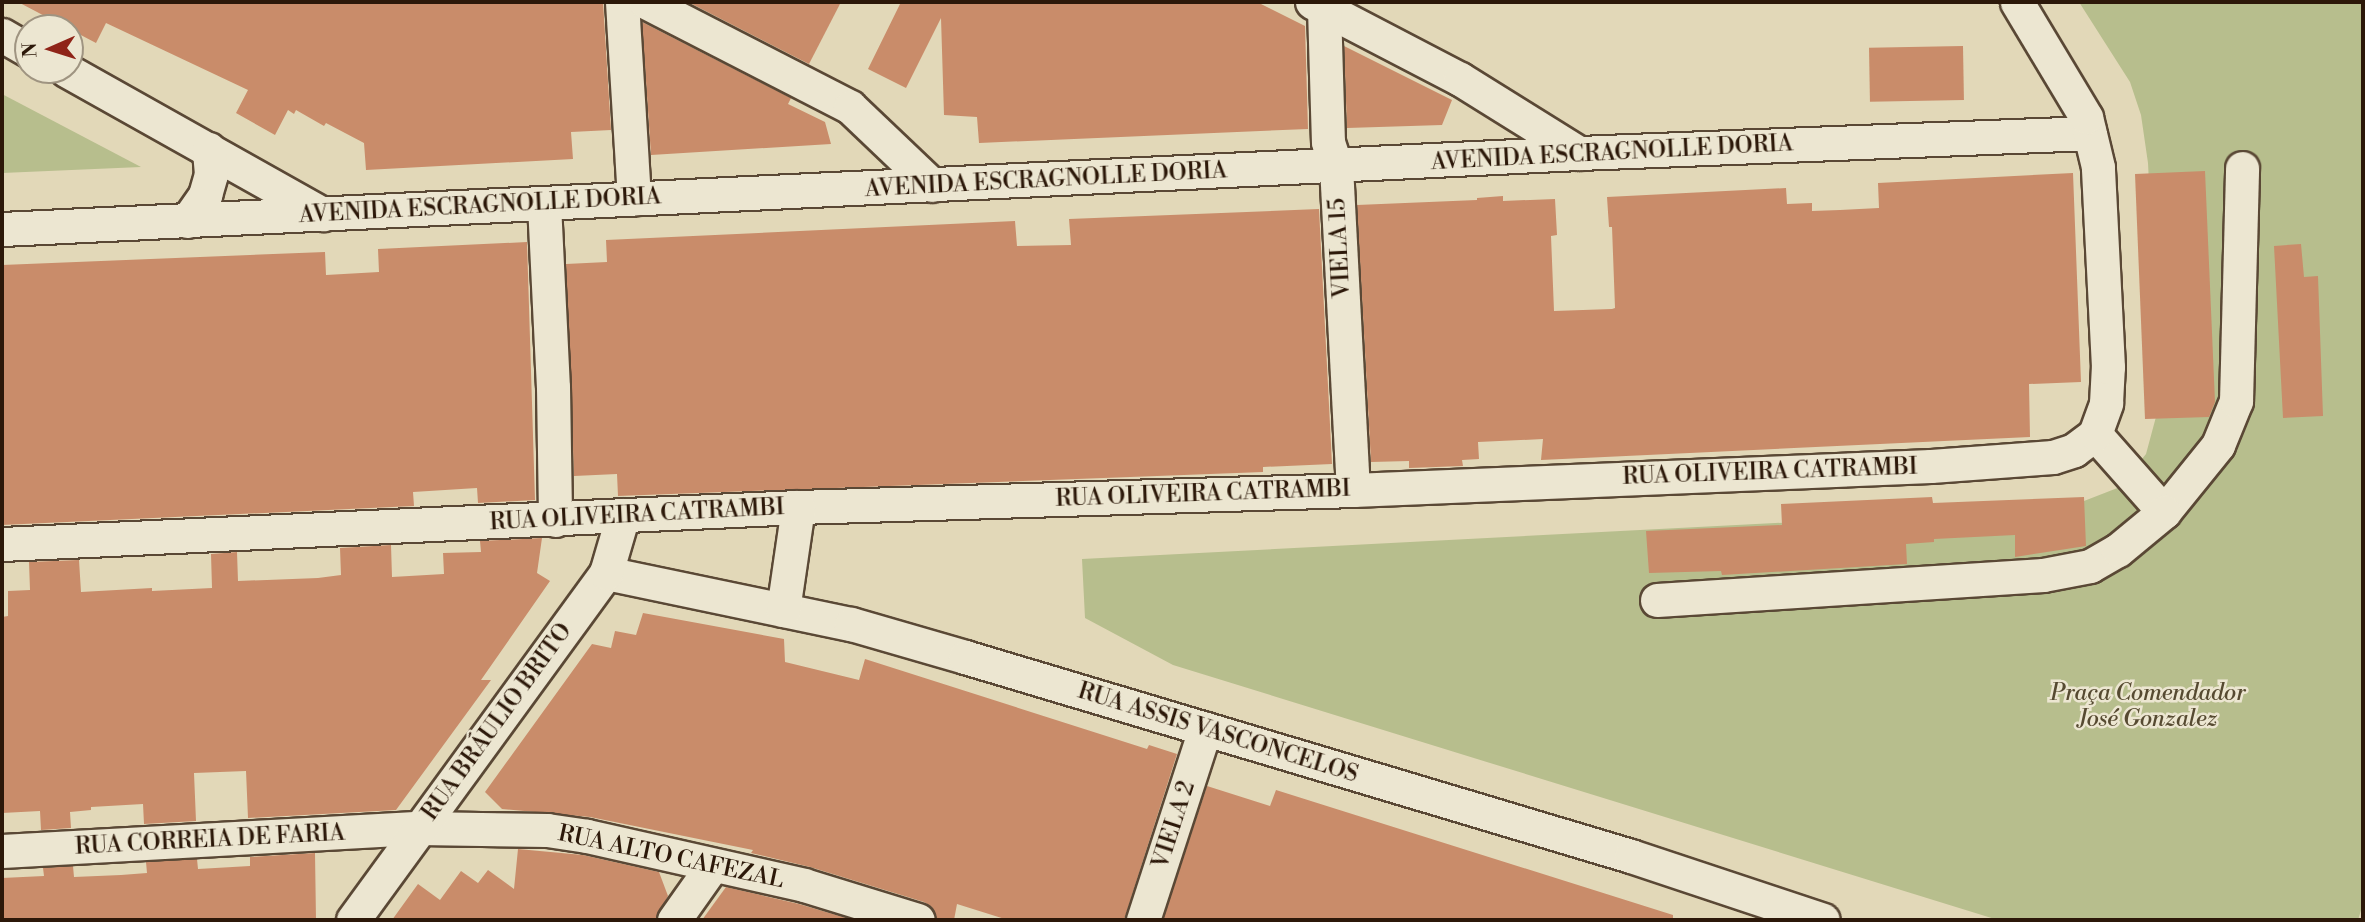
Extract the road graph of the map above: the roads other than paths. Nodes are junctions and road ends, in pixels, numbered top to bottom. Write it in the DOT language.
graph roads {
  1 [pos="622,2"];
  2 [pos="646,2"];
  3 [pos="2017,2"];
  4 [pos="1318,5"];
  5 [pos="84,80"];
  6 [pos="2090,133"];
  7 [pos="209,149"];
  8 [pos="1579,153"];
  9 [pos="1336,166"];
  10 [pos="2242,168"];
  11 [pos="932,185"];
  12 [pos="634,199"];
  13 [pos="544,204"];
  14 [pos="323,214"];
  15 [pos="187,221"];
  16 [pos="2,229"];
  17 [pos="2095,434"];
  18 [pos="1353,490"];
  19 [pos="798,507"];
  20 [pos="2164,512"];
  21 [pos="623,515"];
  22 [pos="555,520"];
  23 [pos="2,544"];
  24 [pos="606,573"];
  25 [pos="1657,600"];
  26 [pos="783,610"];
  27 [pos="1205,729"];
  28 [pos="419,828"];
  29 [pos="2,851"];
  30 [pos="713,865"];
  31 [pos="1809,918"];
  32 [pos="353,920"];
  33 [pos="674,920"];
  34 [pos="918,920"];
  35 [pos="1143,920"];
  1 -- 12 [label="street"];
  2 -- 11 [label="street"];
  3 -- 6 [label="street"];
  4 -- 8 [label="street"];
  4 -- 9 [label="street, VIELA 15"];
  5 -- 7 [label="street"];
  6 -- 8 [label="street, AVENIDA ESCRAGNOLLE DORIA"];
  6 -- 17 [label="street"];
  7 -- 14 [label="street"];
  7 -- 15 [label="street"];
  8 -- 9 [label="street, AVENIDA ESCRAGNOLLE DORIA"];
  9 -- 11 [label="street, AVENIDA ESCRAGNOLLE DORIA"];
  9 -- 18 [label="street, VIELA 15"];
  10 -- 20 [label="street"];
  11 -- 12 [label="street, AVENIDA ESCRAGNOLLE DORIA"];
  12 -- 13 [label="street, AVENIDA ESCRAGNOLLE DORIA"];
  13 -- 14 [label="street, AVENIDA ESCRAGNOLLE DORIA"];
  13 -- 22 [label="street"];
  14 -- 15 [label="street, AVENIDA ESCRAGNOLLE DORIA"];
  15 -- 16 [label="street, AVENIDA ESCRAGNOLLE DORIA"];
  17 -- 18 [label="street, RUA OLIVEIRA CATRAMBI"];
  17 -- 20 [label="street"];
  18 -- 19 [label="street, RUA OLIVEIRA CATRAMBI"];
  19 -- 21 [label="street, RUA OLIVEIRA CATRAMBI"];
  19 -- 26 [label="street"];
  20 -- 25 [label="street"];
  21 -- 22 [label="street, RUA OLIVEIRA CATRAMBI"];
  21 -- 24 [label="street, RUA BRÁULIO BRITO"];
  22 -- 23 [label="street, RUA OLIVEIRA CATRAMBI"];
  24 -- 26 [label="street, RUA ASSIS VASCONCELOS"];
  24 -- 28 [label="street, RUA BRÁULIO BRITO"];
  26 -- 27 [label="street, RUA ASSIS VASCONCELOS"];
  27 -- 31 [label="street, RUA ASSIS VASCONCELOS"];
  27 -- 35 [label="street, VIELA 2"];
  28 -- 29 [label="street, RUA CORREIA DE FARIA"];
  28 -- 30 [label="street, RUA ALTO CAFEZAL"];
  28 -- 32 [label="street, RUA BRÁULIO BRITO"];
  30 -- 33 [label="street"];
  30 -- 34 [label="street, RUA ALTO CAFEZAL"];
}
